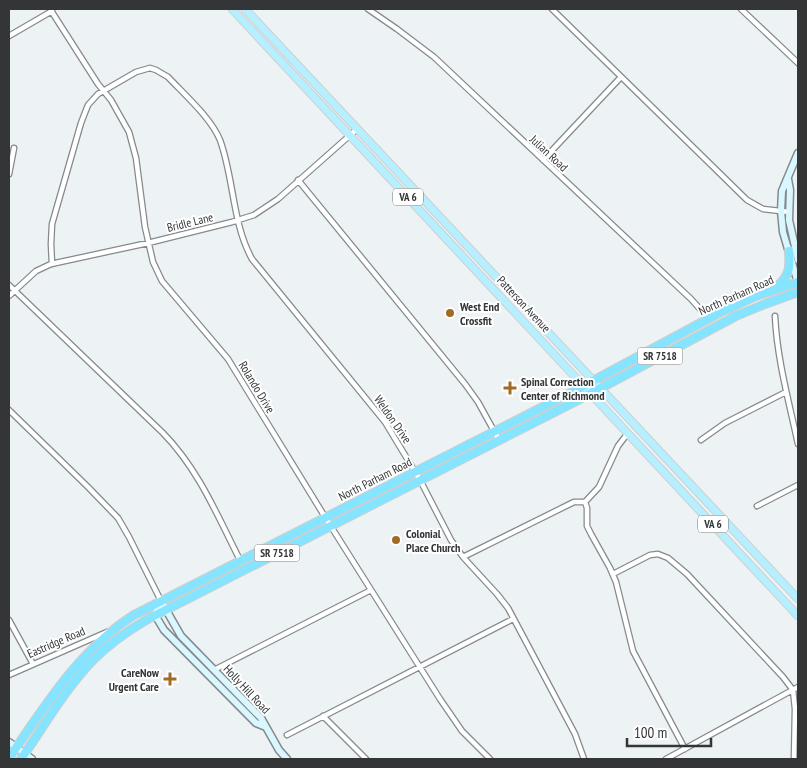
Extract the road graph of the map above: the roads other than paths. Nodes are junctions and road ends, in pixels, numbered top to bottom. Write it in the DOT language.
graph roads {
  1 [pos="232,9"];
  2 [pos="245,9"];
  3 [pos="368,9"];
  4 [pos="552,9"];
  5 [pos="741,9"];
  6 [pos="51,10"];
  7 [pos="9,36"];
  8 [pos="798,63"];
  9 [pos="621,77"];
  10 [pos="104,91"];
  11 [pos="357,128"];
  12 [pos="350,134"];
  13 [pos="14,148"];
  14 [pos="798,153"];
  15 [pos="543,160"];
  16 [pos="9,174"];
  17 [pos="298,180"];
  18 [pos="785,212"];
  19 [pos="239,220"];
  20 [pos="148,243"];
  21 [pos="788,251"];
  22 [pos="798,260"];
  23 [pos="52,264"];
  24 [pos="798,282"];
  25 [pos="9,285"];
  26 [pos="775,289"];
  27 [pos="14,290"];
  28 [pos="798,292"];
  29 [pos="9,296"];
  30 [pos="737,304"];
  31 [pos="775,316"];
  32 [pos="709,319"];
  33 [pos="720,325"];
  34 [pos="593,380"];
  35 [pos="584,386"];
  36 [pos="600,388"];
  37 [pos="786,392"];
  38 [pos="591,393"];
  39 [pos="9,410"];
  40 [pos="494,431"];
  41 [pos="628,433"];
  42 [pos="499,440"];
  43 [pos="700,440"];
  44 [pos="798,444"];
  45 [pos="414,471"];
  46 [pos="420,480"];
  47 [pos="798,485"];
  48 [pos="585,502"];
  49 [pos="758,506"];
  50 [pos="325,517"];
  51 [pos="331,526"];
  52 [pos="463,557"];
  53 [pos="240,560"];
  54 [pos="613,574"];
  55 [pos="371,590"];
  56 [pos="798,599"];
  57 [pos="161,601"];
  58 [pos="167,609"];
  59 [pos="155,615"];
  60 [pos="798,616"];
  61 [pos="514,619"];
  62 [pos="9,620"];
  63 [pos="113,629"];
  64 [pos="33,664"];
  65 [pos="420,667"];
  66 [pos="214,670"];
  67 [pos="9,675"];
  68 [pos="798,687"];
  69 [pos="793,690"];
  70 [pos="323,716"];
  71 [pos="266,727"];
  72 [pos="287,735"];
  73 [pos="9,742"];
  74 [pos="16,748"];
  75 [pos="685,749"];
  76 [pos="23,756"];
  77 [pos="10,758"];
  78 [pos="32,759"];
  79 [pos="287,759"];
  80 [pos="366,759"];
  81 [pos="490,759"];
  82 [pos="584,759"];
  83 [pos="666,759"];
  84 [pos="794,759"];
  1 -- 12 [label="main road, Patterson Avenue / VA 6"];
  2 -- 11 [label="main road, Patterson Avenue / VA 6"];
  3 -- 15 [label="street, Julian Road"];
  4 -- 9 [label="street"];
  5 -- 8 [label="street"];
  6 -- 7 [label="street"];
  6 -- 10 [label="street, Rolando Drive"];
  9 -- 15 [label="street"];
  9 -- 18 [label="street"];
  10 -- 19 [label="street, Weldon Drive"];
  10 -- 20 [label="street, Rolando Drive"];
  10 -- 23 [label="street"];
  11 -- 12 [label="street, Bridle Lane"];
  11 -- 34 [label="main road, Patterson Avenue / VA 6"];
  12 -- 17 [label="street, Bridle Lane"];
  12 -- 35 [label="main road, Patterson Avenue / VA 6"];
  13 -- 16 [label="street"];
  14 -- 18 [label="street"];
  15 -- 32 [label="street, Julian Road"];
  17 -- 19 [label="street, Bridle Lane"];
  17 -- 40 [label="street"];
  18 -- 21 [label="street"];
  18 -- 22 [label="street"];
  19 -- 20 [label="street, Bridle Lane"];
  19 -- 45 [label="street, Weldon Drive"];
  20 -- 23 [label="street, Bridle Lane"];
  20 -- 50 [label="street, Rolando Drive"];
  21 -- 24 [label="street"];
  21 -- 26 [label="highway"];
  23 -- 27 [label="street, Bridle Lane"];
  24 -- 26 [label="highway, North Parham Road / SR 7518"];
  25 -- 27 [label="street"];
  26 -- 30 [label="highway, North Parham Road / SR 7518"];
  27 -- 29 [label="street, Bridle Lane"];
  27 -- 53 [label="street"];
  28 -- 33 [label="highway, North Parham Road / SR 7518"];
  30 -- 32 [label="highway, North Parham Road / SR 7518"];
  30 -- 33 [label="highway"];
  31 -- 37 [label="street"];
  32 -- 34 [label="highway, North Parham Road / SR 7518"];
  33 -- 36 [label="highway, North Parham Road / SR 7518"];
  34 -- 35 [label="highway, North Parham Road / SR 7518"];
  34 -- 36 [label="main road, Patterson Avenue / VA 6"];
  35 -- 38 [label="main road, Patterson Avenue / VA 6"];
  35 -- 40 [label="highway, North Parham Road / SR 7518"];
  36 -- 38 [label="highway, North Parham Road / SR 7518"];
  36 -- 56 [label="main road, Patterson Avenue / VA 6"];
  37 -- 43 [label="street"];
  37 -- 44 [label="street"];
  38 -- 41 [label="main road, Patterson Avenue / VA 6"];
  38 -- 42 [label="highway, North Parham Road / SR 7518"];
  39 -- 57 [label="street, Holly Hill Road"];
  40 -- 42 [label="street"];
  40 -- 45 [label="highway, North Parham Road / SR 7518"];
  41 -- 48 [label="street"];
  41 -- 60 [label="main road, Patterson Avenue / VA 6"];
  42 -- 46 [label="highway, North Parham Road / SR 7518"];
  45 -- 46 [label="street, Weldon Drive"];
  45 -- 50 [label="highway, North Parham Road / SR 7518"];
  46 -- 51 [label="highway, North Parham Road / SR 7518"];
  46 -- 52 [label="street, Weldon Drive"];
  47 -- 49 [label="street"];
  48 -- 52 [label="street"];
  48 -- 54 [label="street"];
  50 -- 51 [label="street, Rolando Drive"];
  50 -- 53 [label="highway, North Parham Road / SR 7518"];
  51 -- 55 [label="street, Rolando Drive"];
  51 -- 58 [label="highway, North Parham Road / SR 7518"];
  52 -- 61 [label="street, Weldon Drive"];
  53 -- 57 [label="highway, North Parham Road / SR 7518"];
  54 -- 69 [label="street"];
  54 -- 75 [label="street"];
  55 -- 65 [label="street, Rolando Drive"];
  55 -- 66 [label="street"];
  57 -- 58 [label="street, Holly Hill Road"];
  57 -- 59 [label="street"];
  57 -- 63 [label="highway, North Parham Road / SR 7518"];
  58 -- 59 [label="highway, North Parham Road / SR 7518"];
  58 -- 66 [label="street, Holly Hill Road"];
  59 -- 71 [label="street, Holly Hill Road"];
  59 -- 76 [label="highway, North Parham Road / SR 7518"];
  61 -- 65 [label="street"];
  61 -- 82 [label="street, Weldon Drive"];
  62 -- 64 [label="street"];
  63 -- 64 [label="street, Eastridge Road"];
  63 -- 74 [label="highway, North Parham Road / SR 7518"];
  64 -- 67 [label="street, Eastridge Road"];
  65 -- 70 [label="street"];
  65 -- 81 [label="street, Rolando Drive"];
  66 -- 71 [label="street, Holly Hill Road"];
  68 -- 69 [label="street"];
  69 -- 75 [label="street"];
  69 -- 84 [label="street"];
  70 -- 72 [label="street"];
  70 -- 80 [label="street"];
  71 -- 79 [label="street"];
  73 -- 74 [label="street"];
  74 -- 76 [label="street"];
  74 -- 77 [label="highway, North Parham Road / SR 7518"];
  75 -- 83 [label="street"];
  76 -- 78 [label="street"];
}
